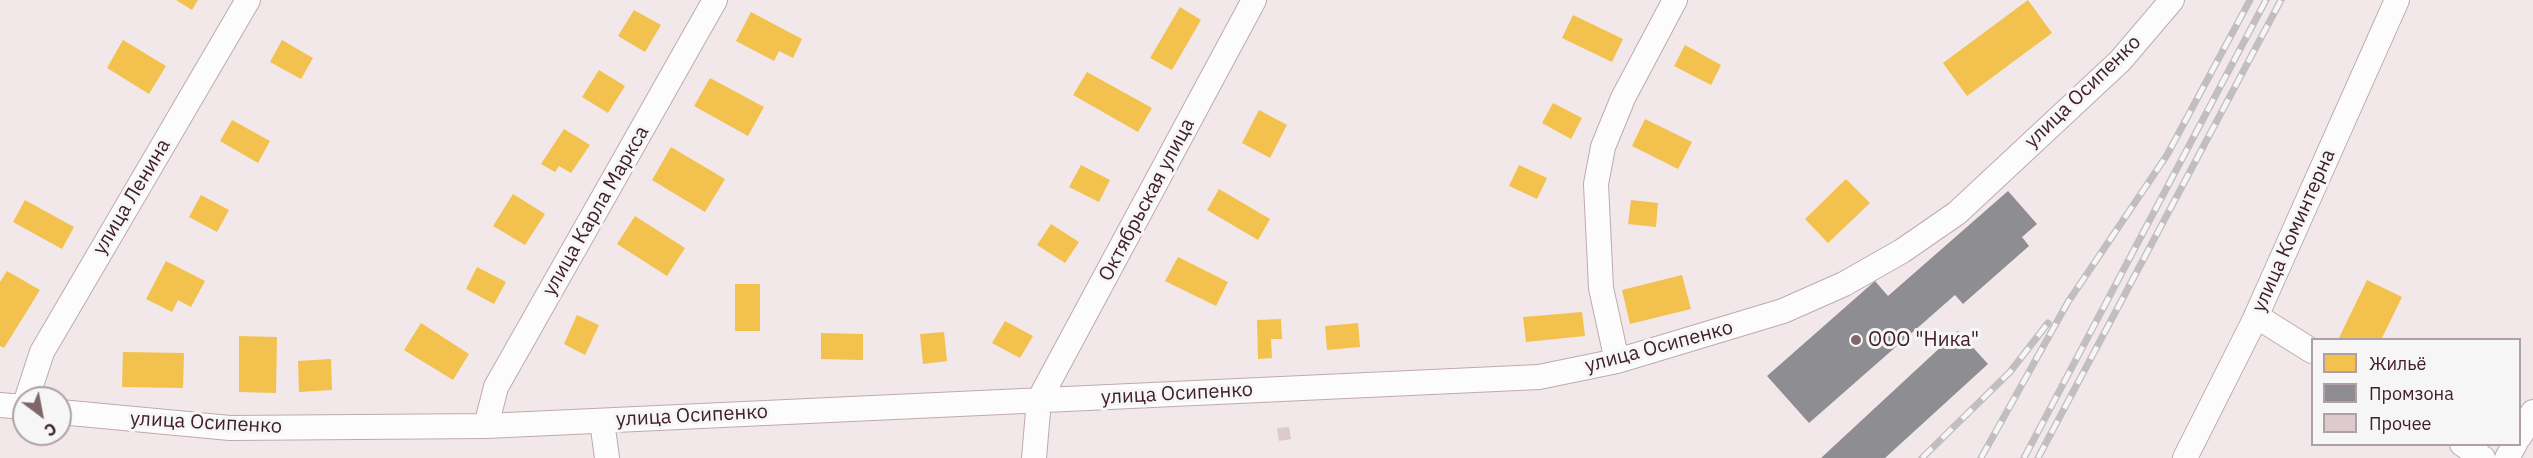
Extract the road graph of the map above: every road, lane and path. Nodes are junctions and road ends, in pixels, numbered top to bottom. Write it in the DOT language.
graph roads {
  1 [pos="248,0"];
  2 [pos="715,0"];
  3 [pos="1254,0"];
  4 [pos="1675,0"];
  5 [pos="2172,0"];
  6 [pos="2397,0"];
  7 [pos="2256,316"];
  8 [pos="2311,350"];
  9 [pos="1617,361"];
  10 [pos="31,386"];
  11 [pos="1039,400"];
  12 [pos="2533,412"];
  13 [pos="72,413"];
  14 [pos="602,421"];
  15 [pos="486,426"];
  16 [pos="2521,434"];
  17 [pos="2465,446"];
  18 [pos="607,458"];
  19 [pos="1034,458"];
  20 [pos="2185,458"];
  21 [pos="2483,458"];
  1 -- 10 [label="street, улица Ленина"];
  2 -- 15 [label="street, улица Карла Маркса"];
  3 -- 11 [label="street, Октябрьская улица"];
  4 -- 9 [label="street"];
  5 -- 9 [label="street, улица Осипенко"];
  6 -- 7 [label="street, улица Коминтерна"];
  7 -- 8 [label="street"];
  7 -- 20 [label="street, улица Коминтерна"];
  9 -- 11 [label="street, улица Осипенко"];
  11 -- 14 [label="street, улица Осипенко"];
  11 -- 19 [label="street"];
  12 -- 16 [label="street"];
  13 -- 15 [label="street, улица Осипенко"];
  14 -- 15 [label="street, улица Осипенко"];
  14 -- 18 [label="street"];
  17 -- 21 [label="street"];
}
